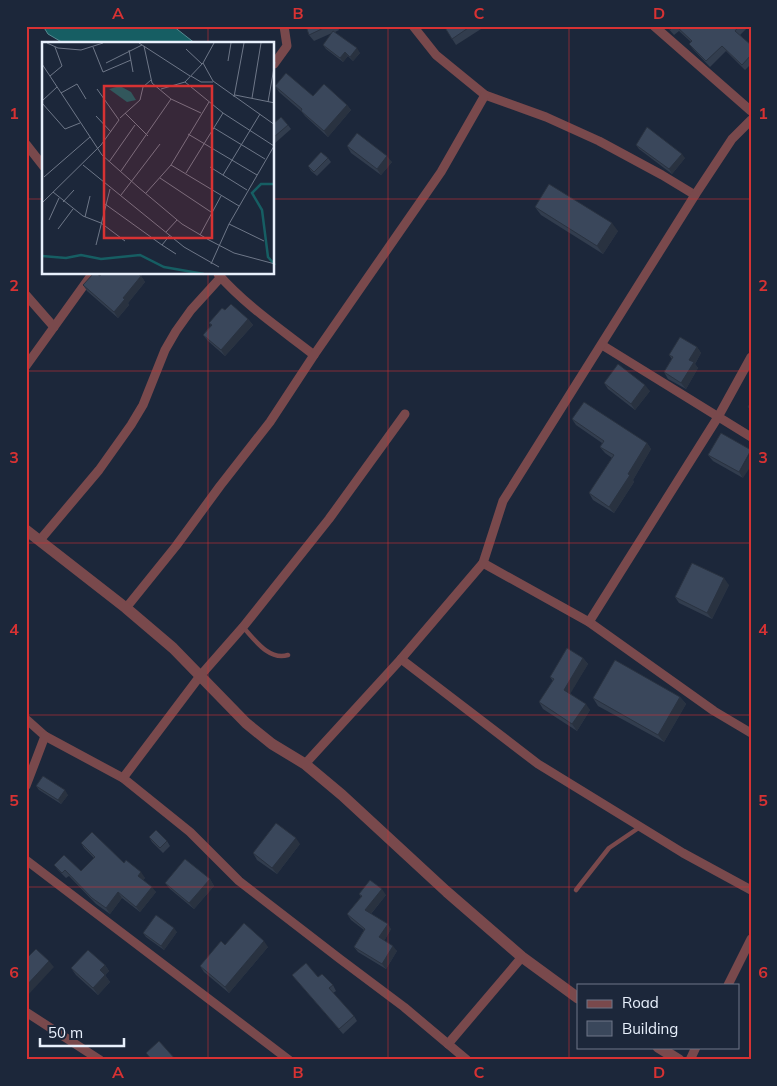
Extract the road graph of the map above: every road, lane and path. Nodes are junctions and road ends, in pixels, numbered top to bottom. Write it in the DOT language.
graph roads {
  1 [pos="284,26"];
  2 [pos="414,26"];
  3 [pos="654,26"];
  4 [pos="275,63"];
  5 [pos="485,95"];
  6 [pos="751,111"];
  7 [pos="751,120"];
  8 [pos="26,144"];
  9 [pos="42,164"];
  10 [pos="694,195"];
  11 [pos="91,275"];
  12 [pos="220,275"];
  13 [pos="26,294"];
  14 [pos="54,327"];
  15 [pos="602,345"];
  16 [pos="314,355"];
  17 [pos="751,358"];
  18 [pos="26,366"];
  19 [pos="405,414"];
  20 [pos="718,417"];
  21 [pos="751,437"];
  22 [pos="26,530"];
  23 [pos="40,540"];
  24 [pos="483,563"];
  25 [pos="126,608"];
  26 [pos="589,622"];
  27 [pos="243,627"];
  28 [pos="288,655"];
  29 [pos="401,659"];
  30 [pos="200,676"];
  31 [pos="26,719"];
  32 [pos="751,733"];
  33 [pos="45,736"];
  34 [pos="304,764"];
  35 [pos="123,778"];
  36 [pos="26,786"];
  37 [pos="640,827"];
  38 [pos="26,860"];
  39 [pos="576,890"];
  40 [pos="751,890"];
  41 [pos="751,939"];
  42 [pos="522,957"];
  43 [pos="728,984"];
  44 [pos="577,997"];
  45 [pos="26,1012"];
  46 [pos="448,1044"];
  47 [pos="660,1048"];
  48 [pos="696,1048"];
  49 [pos="100,1060"];
  50 [pos="289,1060"];
  51 [pos="467,1060"];
  52 [pos="679,1060"];
  53 [pos="690,1060"];
  1 -- 4 [label="street"];
  2 -- 5 [label="street"];
  3 -- 6 [label="street"];
  5 -- 10 [label="street"];
  5 -- 16 [label="street"];
  7 -- 10 [label="street"];
  8 -- 9 [label="street"];
  10 -- 15 [label="street"];
  11 -- 14 [label="street"];
  12 -- 16 [label="street"];
  12 -- 23 [label="street"];
  13 -- 14 [label="street"];
  14 -- 18 [label="street"];
  15 -- 20 [label="street"];
  15 -- 24 [label="street"];
  16 -- 25 [label="street"];
  17 -- 20 [label="street"];
  19 -- 27 [label="street"];
  20 -- 21 [label="street"];
  20 -- 26 [label="street"];
  22 -- 23 [label="street"];
  23 -- 25 [label="street"];
  24 -- 26 [label="street"];
  24 -- 29 [label="street"];
  25 -- 30 [label="street"];
  26 -- 32 [label="street"];
  27 -- 28 [label="lane"];
  27 -- 30 [label="street"];
  29 -- 34 [label="street"];
  29 -- 37 [label="street"];
  30 -- 34 [label="street"];
  30 -- 35 [label="street"];
  31 -- 33 [label="street"];
  33 -- 35 [label="street"];
  33 -- 36 [label="street"];
  34 -- 42 [label="street"];
  35 -- 46 [label="street"];
  37 -- 39 [label="lane"];
  37 -- 40 [label="street"];
  38 -- 50 [label="street"];
  41 -- 43 [label="street"];
  42 -- 44 [label="street"];
  42 -- 46 [label="street"];
  45 -- 49 [label="street"];
  46 -- 51 [label="street"];
  47 -- 52 [label="street"];
  48 -- 53 [label="street"];
}
